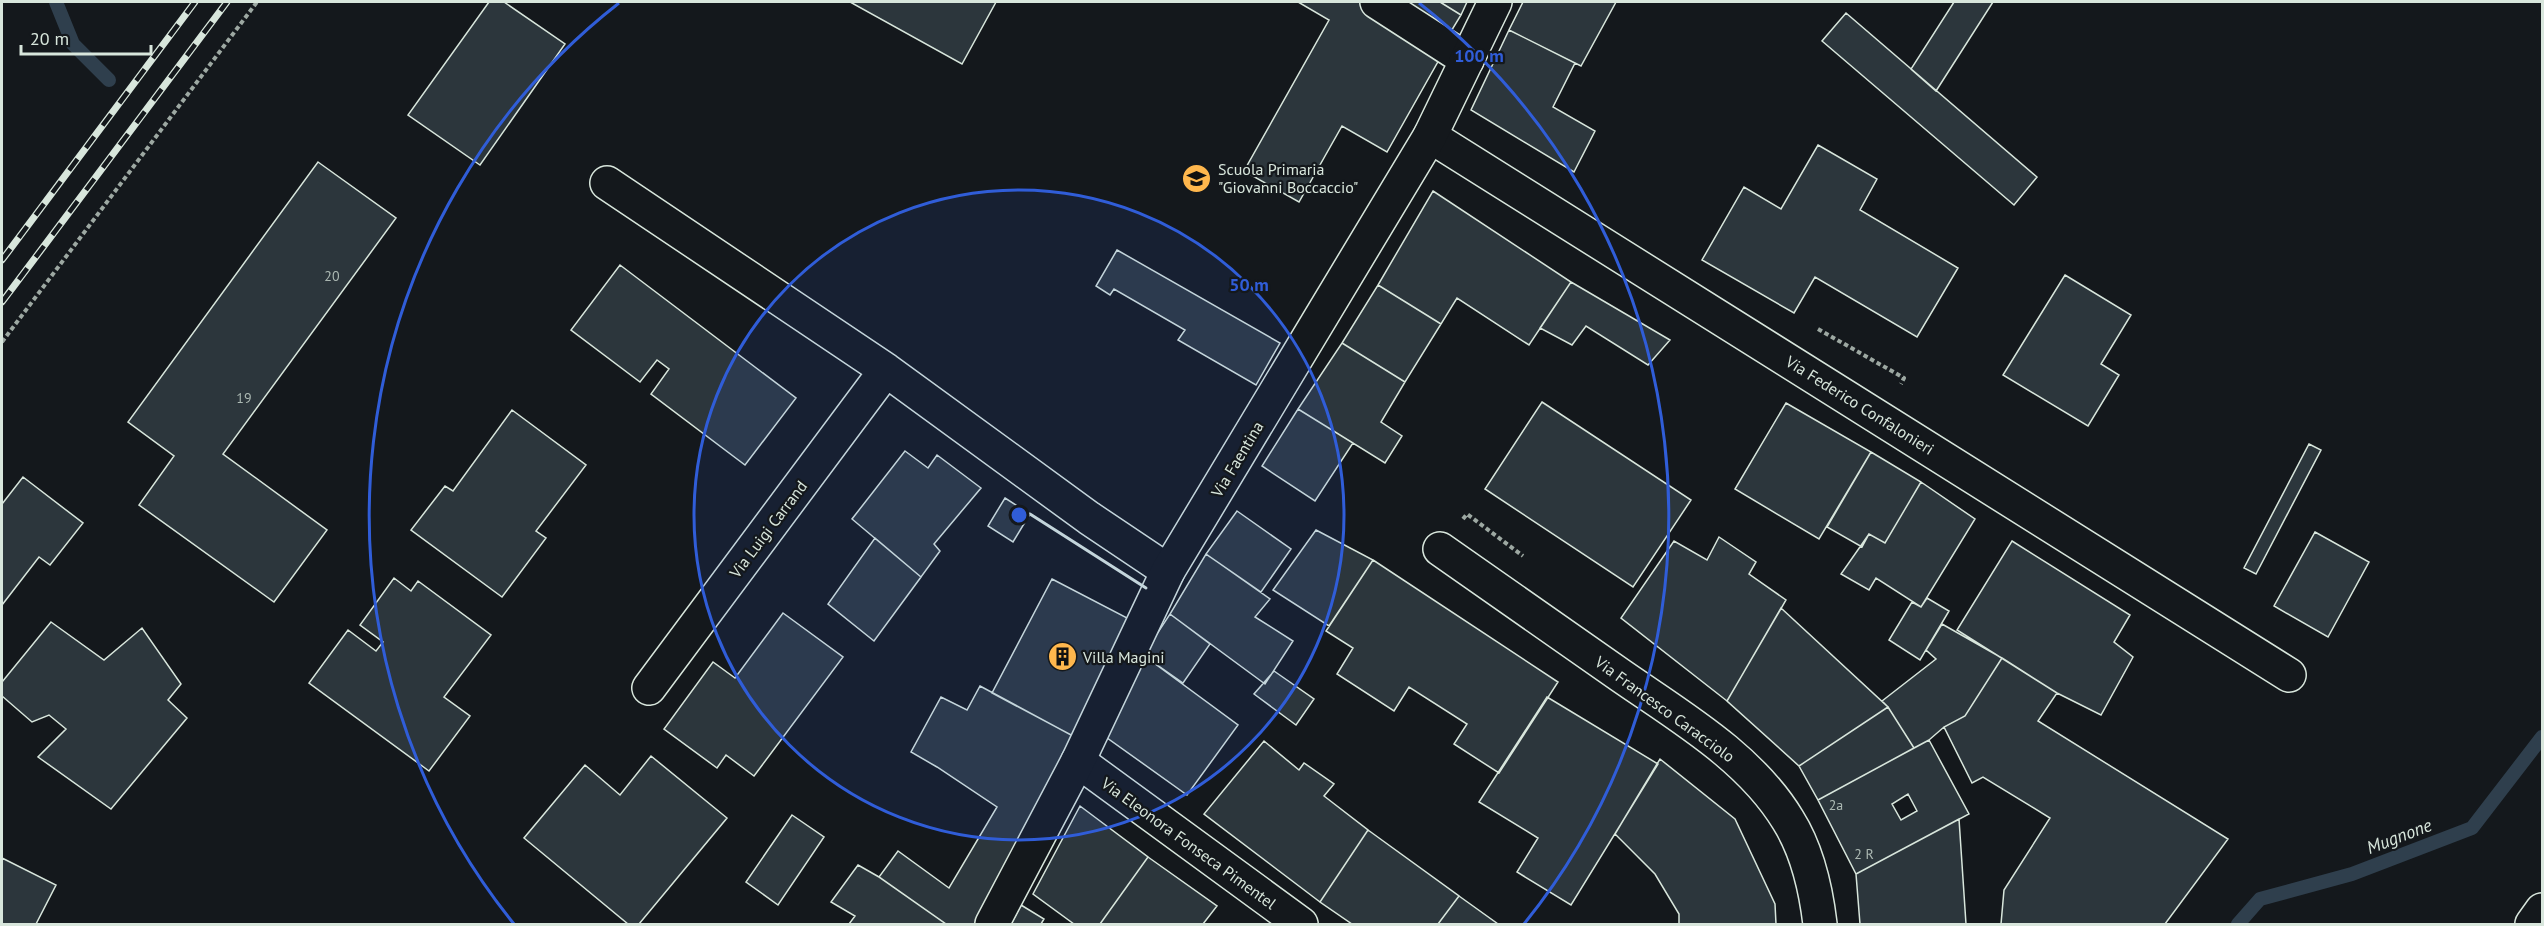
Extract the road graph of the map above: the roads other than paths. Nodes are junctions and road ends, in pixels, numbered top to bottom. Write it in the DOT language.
graph roads {
  1 [pos="1377,2"];
  2 [pos="1495,2"];
  3 [pos="1467,60"];
  4 [pos="1430,136"];
  5 [pos="607,183"];
  6 [pos="886,370"];
  7 [pos="1440,549"];
  8 [pos="1168,571"];
  9 [pos="2289,675"];
  10 [pos="649,688"];
  11 [pos="1078,761"];
  12 [pos="2542,910"];
  13 [pos="992,924"];
  14 [pos="1301,924"];
  15 [pos="1820,924"];
  16 [pos="2532,924"];
  1 -- 3 [label="street"];
  2 -- 3 [label="street, Via Faentina"];
  3 -- 4 [label="street, Via Faentina"];
  4 -- 8 [label="street, Via Faentina"];
  4 -- 9 [label="street, Via Federico Confalonieri"];
  5 -- 6 [label="street"];
  6 -- 8 [label="street"];
  6 -- 10 [label="street, Via Luigi Carrand"];
  7 -- 15 [label="street, Via Francesco Caracciolo"];
  8 -- 11 [label="street, Via Faentina"];
  11 -- 13 [label="street, Via Faentina"];
  11 -- 14 [label="street, Via Eleonora Fonseca Pimentel"];
  12 -- 16 [label="street"];
}
